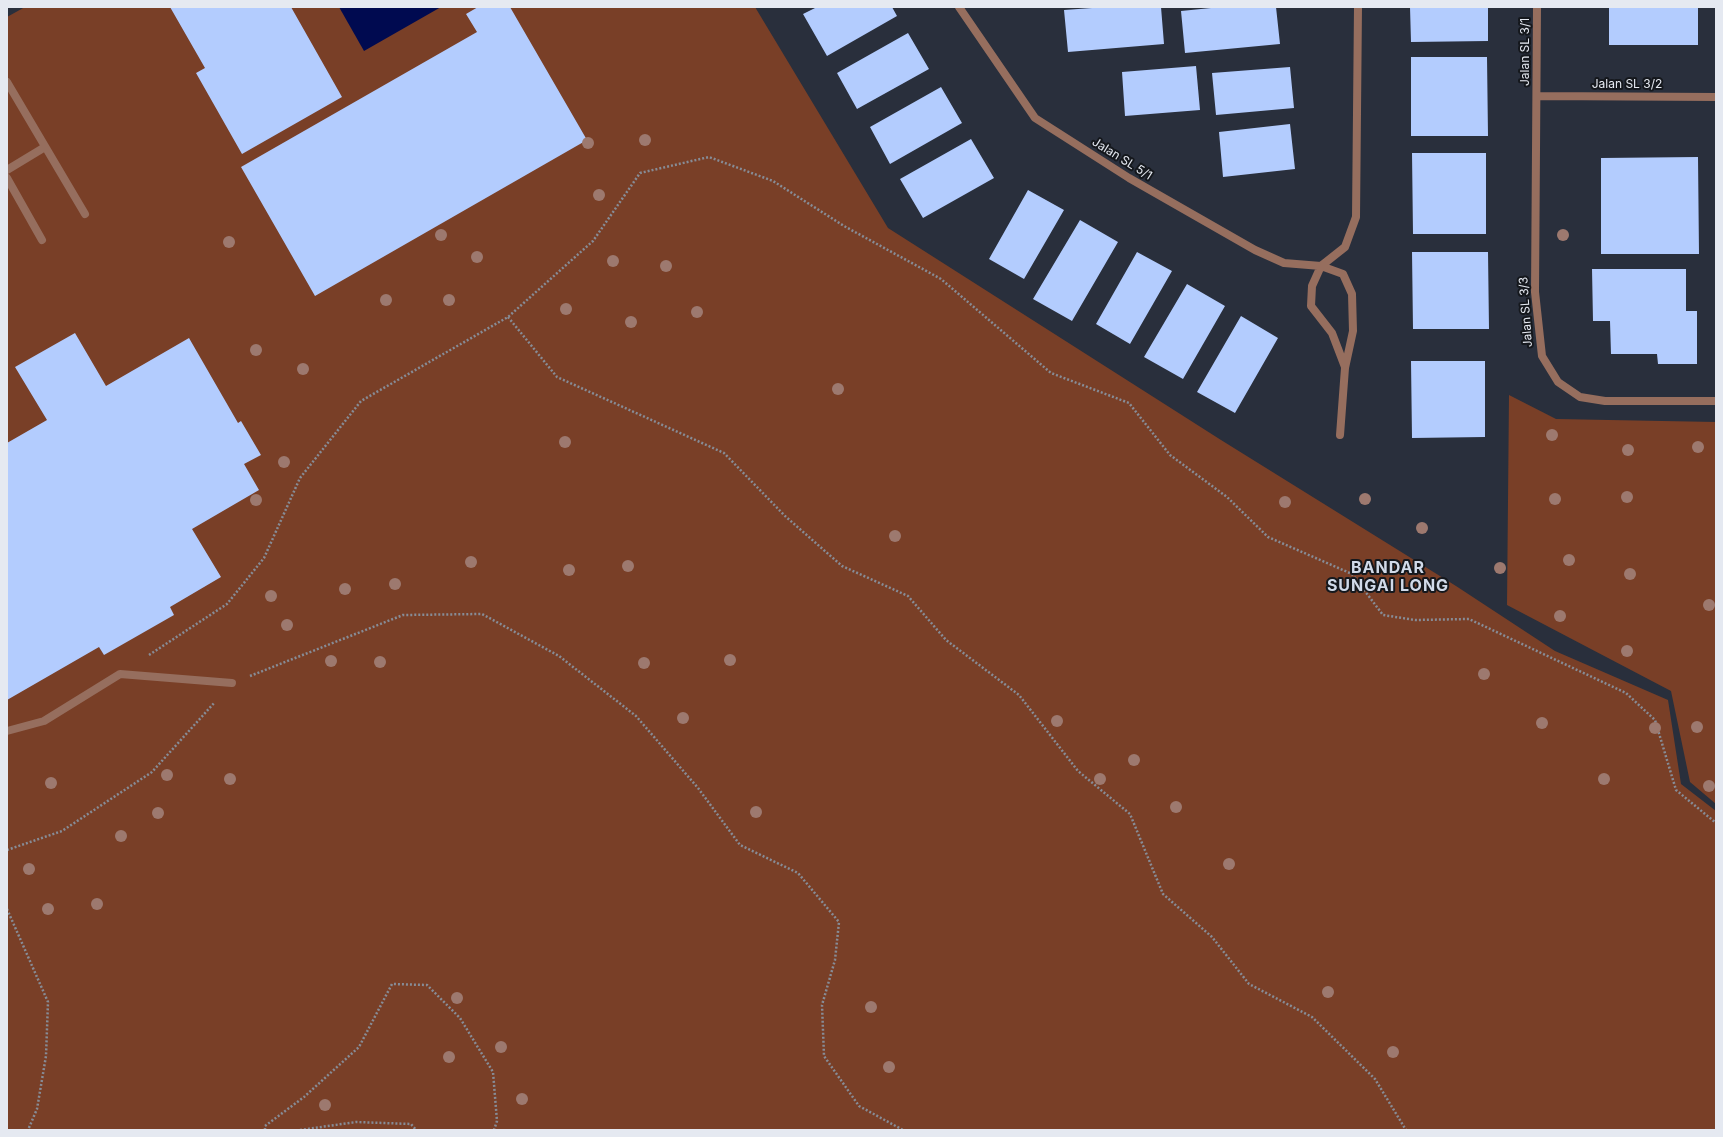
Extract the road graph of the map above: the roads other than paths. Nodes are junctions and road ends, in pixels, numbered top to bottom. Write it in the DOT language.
graph roads {
  1 [pos="959,7"];
  2 [pos="1358,7"];
  3 [pos="1537,7"];
  4 [pos="7,82"];
  5 [pos="1537,96"];
  6 [pos="1716,96"];
  7 [pos="45,147"];
  8 [pos="7,170"];
  9 [pos="7,178"];
  10 [pos="86,214"];
  11 [pos="42,240"];
  12 [pos="1321,266"];
  13 [pos="1345,368"];
  14 [pos="1716,401"];
  15 [pos="1340,435"];
  16 [pos="232,683"];
  17 [pos="7,731"];
  1 -- 12 [label="street, Jalan SL 5/1"];
  2 -- 12 [label="street, Jalan SL 5/1"];
  3 -- 5 [label="street, Jalan SL 3/1"];
  4 -- 7 [label="street"];
  5 -- 6 [label="street, Jalan SL 3/2"];
  5 -- 14 [label="street, Jalan SL 3/3"];
  7 -- 8 [label="street"];
  7 -- 10 [label="street"];
  9 -- 11 [label="street"];
  12 -- 13 [label="street, Jalan SL 5/1"];
  12 -- 13 [label="street, Jalan SL 5/1"];
  13 -- 15 [label="street, Jalan SL 5/1"];
  16 -- 17 [label="street"];
}
